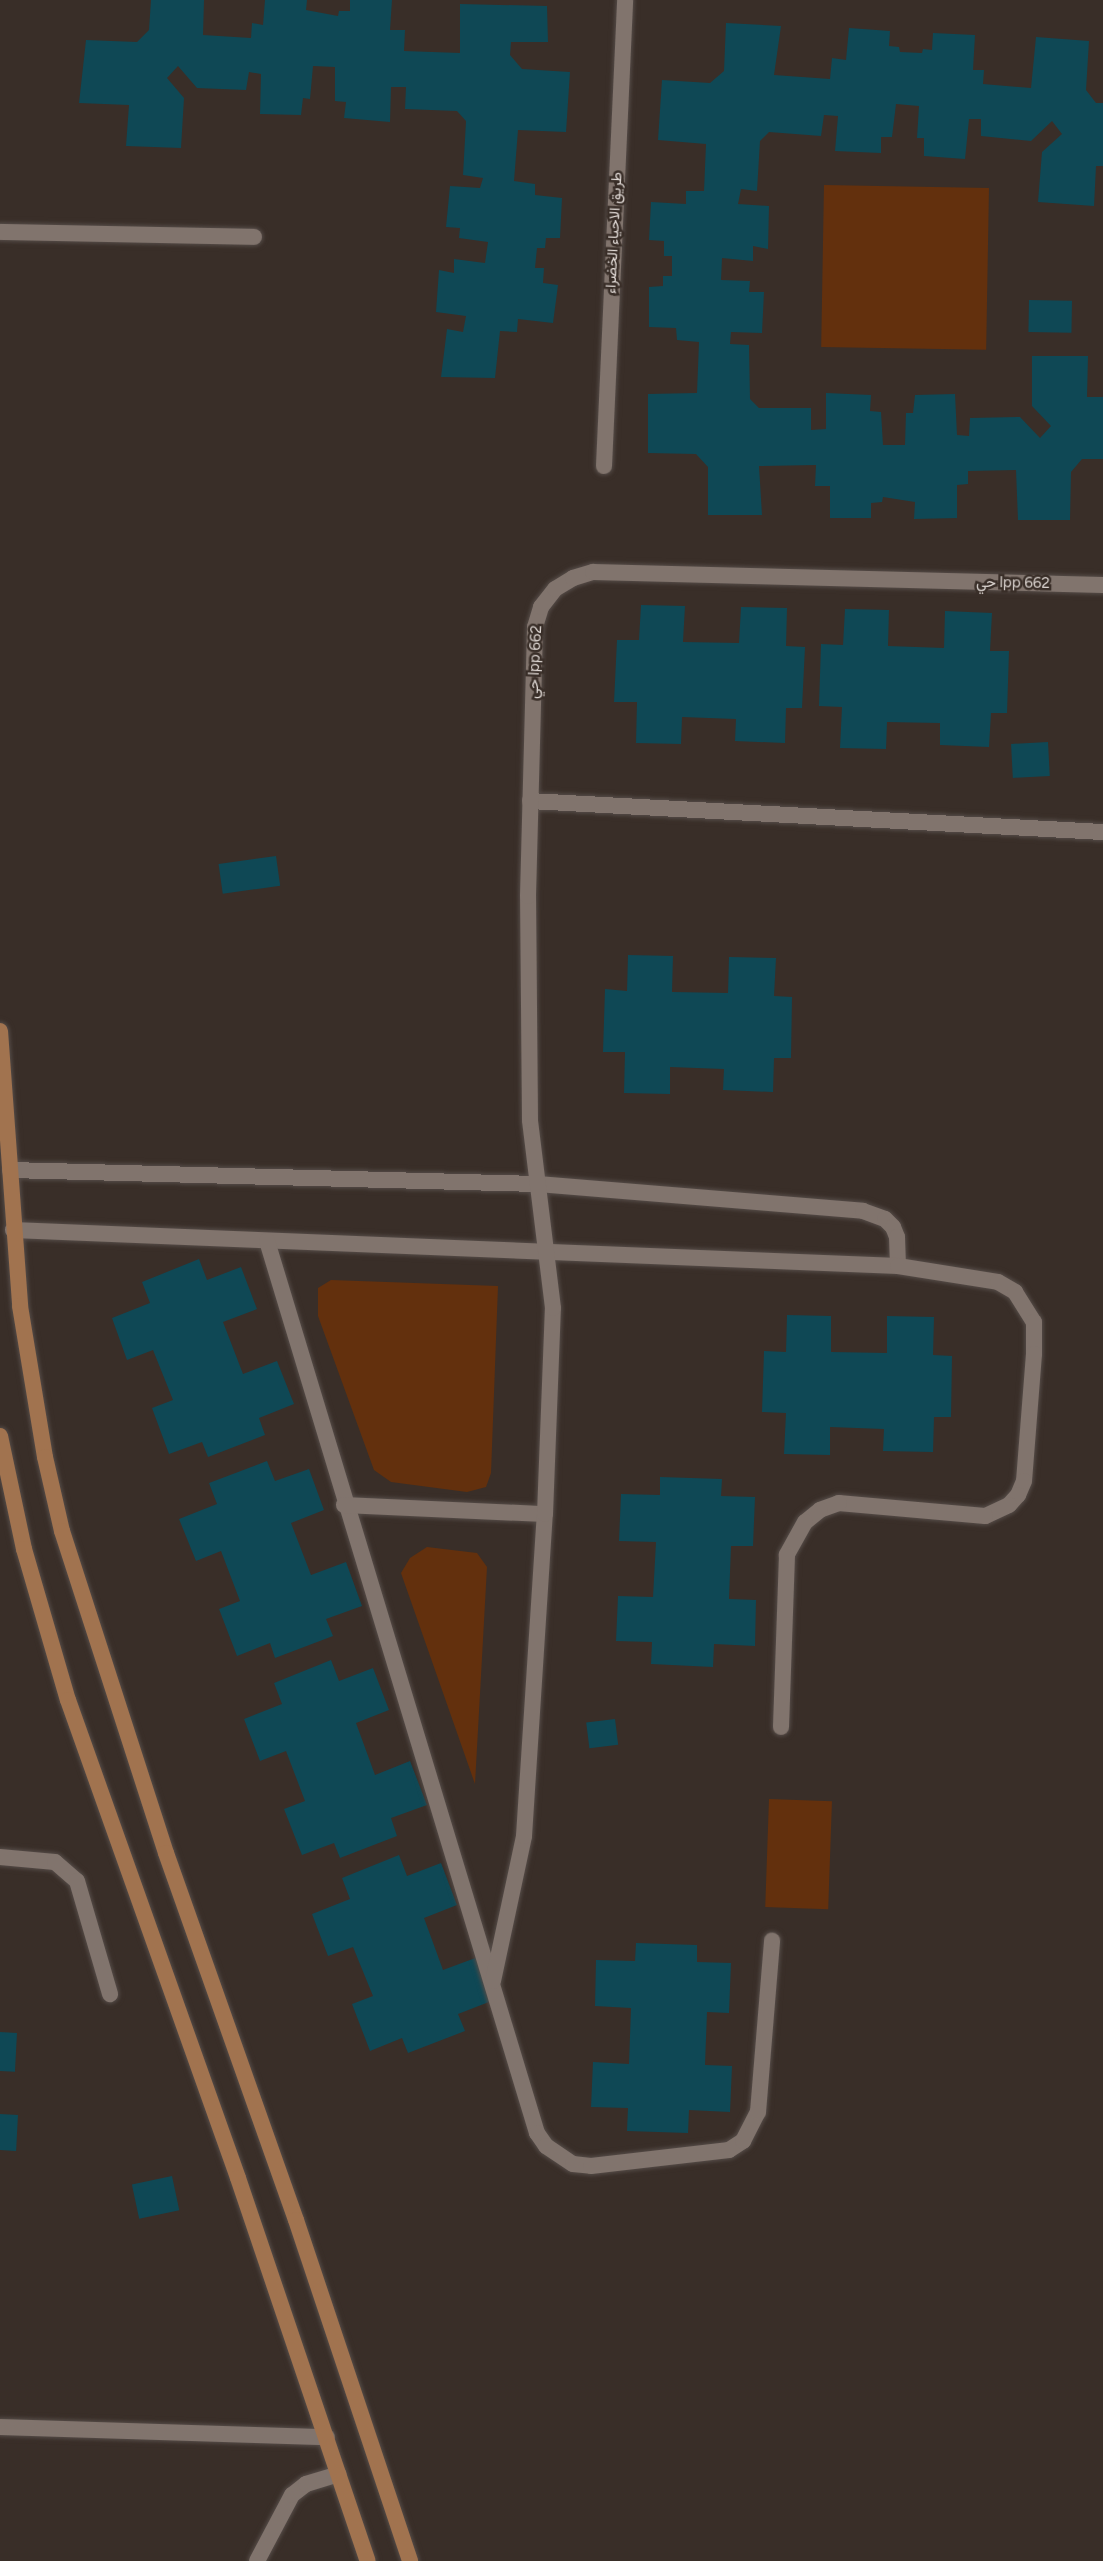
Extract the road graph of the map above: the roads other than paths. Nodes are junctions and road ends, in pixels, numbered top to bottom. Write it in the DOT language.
graph roads {
  1 [pos="625,0"];
  2 [pos="0,232"];
  3 [pos="254,237"];
  4 [pos="604,466"];
  5 [pos="1103,585"];
  6 [pos="530,801"];
  7 [pos="1103,832"];
  8 [pos="0,1031"];
  9 [pos="10,1170"];
  10 [pos="538,1184"];
  11 [pos="13,1230"];
  12 [pos="267,1241"];
  13 [pos="547,1252"];
  14 [pos="898,1266"];
  15 [pos="0,1436"];
  16 [pos="344,1505"];
  17 [pos="545,1514"];
  18 [pos="781,1726"];
  19 [pos="0,1857"];
  20 [pos="772,1941"];
  21 [pos="493,1981"];
  22 [pos="110,1994"];
  23 [pos="0,2427"];
  24 [pos="327,2437"];
  25 [pos="339,2474"];
  26 [pos="257,2561"];
  27 [pos="368,2561"];
  28 [pos="410,2561"];
  1 -- 4 [label="street, طريق الاحياء الخضراء"];
  2 -- 3 [label="street"];
  5 -- 6 [label="street, حي lpp 662"];
  6 -- 7 [label="street"];
  6 -- 10 [label="street, حي lpp 662"];
  8 -- 9 [label="main road"];
  9 -- 10 [label="street"];
  9 -- 11 [label="main road"];
  10 -- 13 [label="street, حي lpp 662"];
  10 -- 14 [label="street"];
  11 -- 12 [label="street"];
  11 -- 28 [label="main road"];
  12 -- 13 [label="street"];
  12 -- 16 [label="street"];
  13 -- 14 [label="street"];
  13 -- 17 [label="street, حي lpp 662"];
  14 -- 18 [label="street"];
  15 -- 24 [label="main road"];
  16 -- 17 [label="street"];
  16 -- 21 [label="street"];
  17 -- 21 [label="street, حي lpp 662"];
  19 -- 22 [label="street"];
  20 -- 21 [label="street"];
  23 -- 24 [label="street"];
  24 -- 25 [label="main road"];
  25 -- 26 [label="street"];
  25 -- 27 [label="main road"];
}
